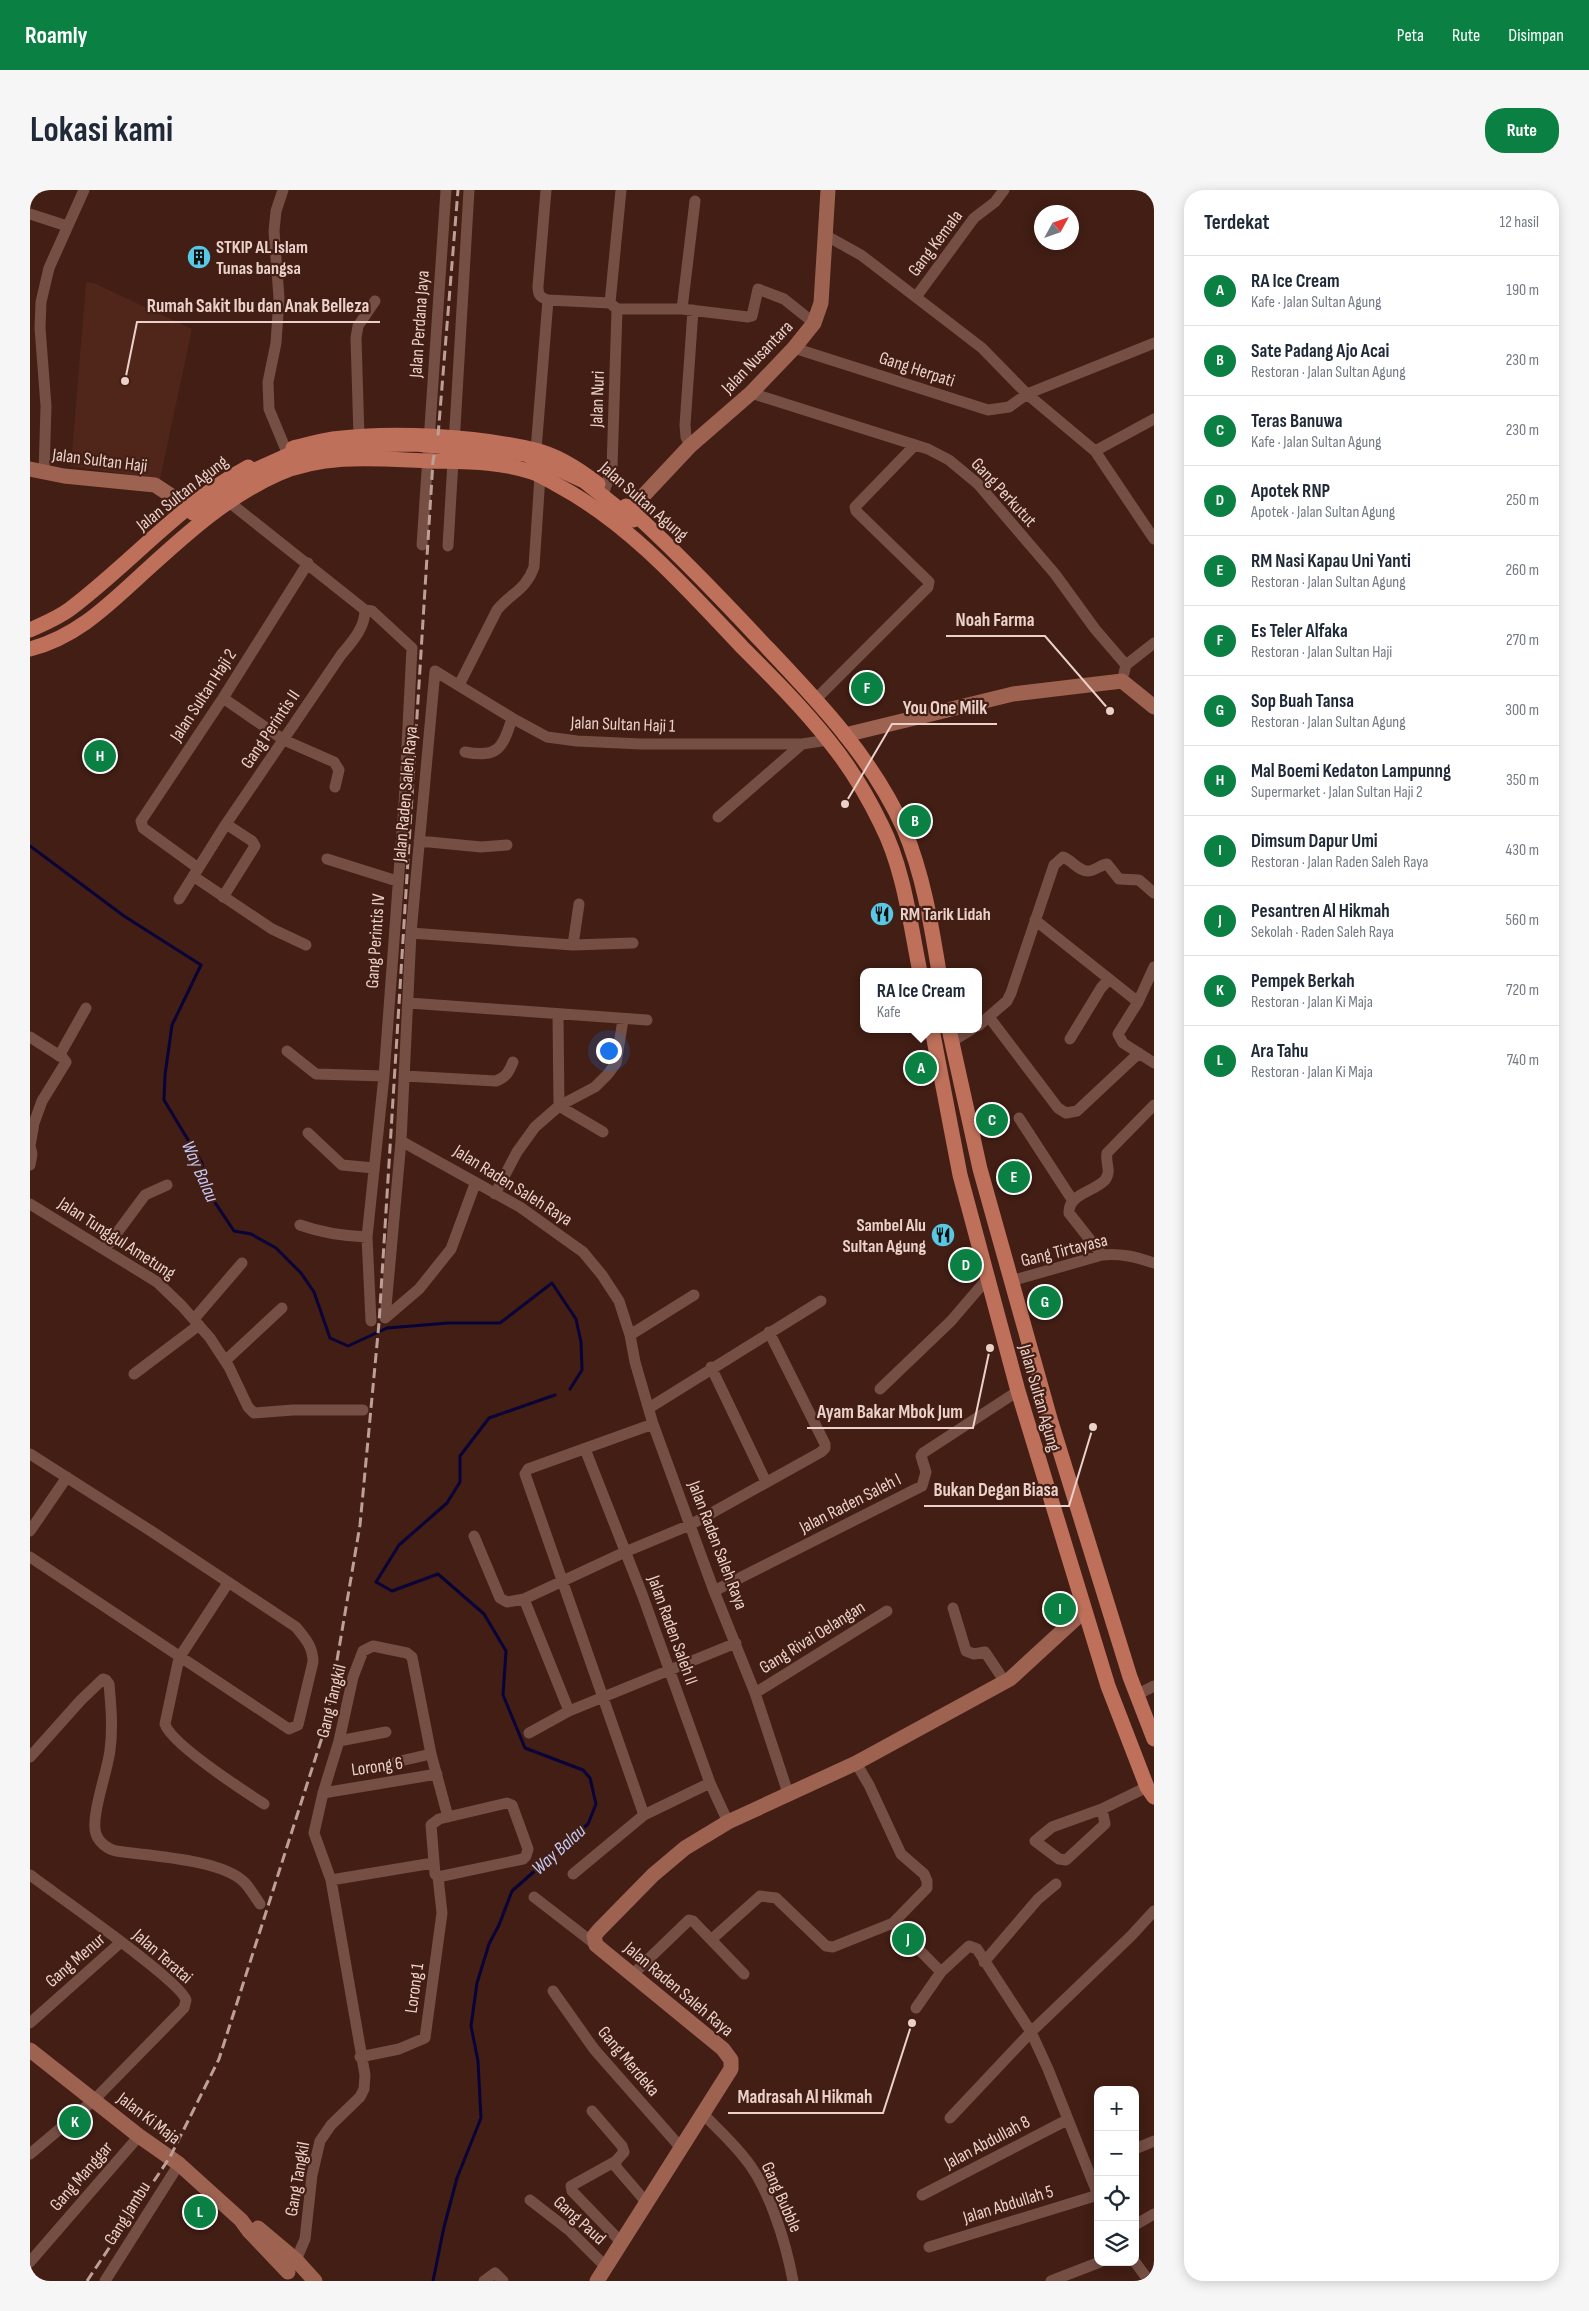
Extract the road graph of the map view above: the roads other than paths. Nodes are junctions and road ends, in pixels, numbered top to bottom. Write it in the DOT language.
graph roads {
  1 [pos="84,190"];
  2 [pos="283,190"];
  3 [pos="446,190"];
  4 [pos="469,190"];
  5 [pos="546,190"];
  6 [pos="621,190"];
  7 [pos="828,190"];
  8 [pos="1004,190"];
  9 [pos="694,201"];
  10 [pos="30,214"];
  11 [pos="68,226"];
  12 [pos="825,235"];
  13 [pos="916,297"];
  14 [pos="548,300"];
  15 [pos="375,301"];
  16 [pos="614,306"];
  17 [pos="688,310"];
  18 [pos="814,323"];
  19 [pos="1154,343"];
  20 [pos="794,348"];
  21 [pos="751,392"];
  22 [pos="1027,394"];
  23 [pos="1154,420"];
  24 [pos="359,436"];
  25 [pos="379,437"];
  26 [pos="429,437"];
  27 [pos="455,438"];
  28 [pos="915,445"];
  29 [pos="690,446"];
  30 [pos="286,450"];
  31 [pos="536,450"];
  32 [pos="1095,451"];
  33 [pos="378,458"];
  34 [pos="426,461"];
  35 [pos="454,462"];
  36 [pos="37,471"];
  37 [pos="540,476"];
  38 [pos="605,489"];
  39 [pos="229,502"];
  40 [pos="190,516"];
  41 [pos="630,519"];
  42 [pos="1154,539"];
  43 [pos="422,545"];
  44 [pos="448,546"];
  45 [pos="646,549"];
  46 [pos="308,563"];
  47 [pos="365,610"];
  48 [pos="30,630"];
  49 [pos="1154,643"];
  50 [pos="30,649"];
  51 [pos="1126,665"];
  52 [pos="435,671"];
  53 [pos="1122,681"];
  54 [pos="459,685"];
  55 [pos="223,698"];
  56 [pos="816,699"];
  57 [pos="1154,707"];
  58 [pos="512,718"];
  59 [pos="845,735"];
  60 [pos="284,740"];
  61 [pos="828,740"];
  62 [pos="802,744"];
  63 [pos="465,752"];
  64 [pos="335,787"];
  65 [pos="718,817"];
  66 [pos="226,824"];
  67 [pos="419,841"];
  68 [pos="507,844"];
  69 [pos="327,859"];
  70 [pos="196,872"];
  71 [pos="397,882"];
  72 [pos="1154,893"];
  73 [pos="223,897"];
  74 [pos="179,899"];
  75 [pos="579,904"];
  76 [pos="1035,920"];
  77 [pos="411,933"];
  78 [pos="633,943"];
  79 [pos="306,945"];
  80 [pos="573,945"];
  81 [pos="1154,967"];
  82 [pos="919,968"];
  83 [pos="939,968"];
  84 [pos="1109,979"];
  85 [pos="1138,1002"];
  86 [pos="409,1003"];
  87 [pos="86,1008"];
  88 [pos="558,1014"];
  89 [pos="989,1017"];
  90 [pos="623,1020"];
  91 [pos="647,1020"];
  92 [pos="982,1023"];
  93 [pos="933,1033"];
  94 [pos="950,1036"];
  95 [pos="30,1038"];
  96 [pos="1070,1039"];
  97 [pos="287,1051"];
  98 [pos="1138,1053"];
  99 [pos="59,1056"];
  100 [pos="513,1062"];
  101 [pos="1154,1063"];
  102 [pos="384,1076"];
  103 [pos="405,1076"];
  104 [pos="1154,1105"];
  105 [pos="559,1106"];
  106 [pos="1019,1118"];
  107 [pos="603,1132"];
  108 [pos="308,1133"];
  109 [pos="401,1141"];
  110 [pos="30,1146"];
  111 [pos="30,1165"];
  112 [pos="374,1168"];
  113 [pos="980,1169"];
  114 [pos="960,1175"];
  115 [pos="475,1184"];
  116 [pos="167,1185"];
  117 [pos="494,1194"];
  118 [pos="1073,1201"];
  119 [pos="30,1204"];
  120 [pos="300,1225"];
  121 [pos="367,1237"];
  122 [pos="105,1249"];
  123 [pos="1102,1255"];
  124 [pos="242,1263"];
  125 [pos="1154,1263"];
  126 [pos="987,1279"];
  127 [pos="1011,1281"];
  128 [pos="694,1294"];
  129 [pos="821,1301"];
  130 [pos="282,1308"];
  131 [pos="196,1322"];
  132 [pos="371,1322"];
  133 [pos="769,1332"];
  134 [pos="630,1335"];
  135 [pos="225,1362"];
  136 [pos="711,1368"];
  137 [pos="134,1374"];
  138 [pos="880,1389"];
  139 [pos="1018,1391"];
  140 [pos="649,1408"];
  141 [pos="363,1410"];
  142 [pos="1051,1422"];
  143 [pos="653,1424"];
  144 [pos="1029,1429"];
  145 [pos="585,1449"];
  146 [pos="30,1454"];
  147 [pos="67,1477"];
  148 [pos="766,1482"];
  149 [pos="690,1525"];
  150 [pos="30,1531"];
  151 [pos="474,1536"];
  152 [pos="625,1552"];
  153 [pos="30,1557"];
  154 [pos="564,1582"];
  155 [pos="228,1583"];
  156 [pos="714,1591"];
  157 [pos="524,1599"];
  158 [pos="953,1608"];
  159 [pos="1084,1610"];
  160 [pos="887,1611"];
  161 [pos="736,1643"];
  162 [pos="179,1658"];
  163 [pos="670,1668"];
  164 [pos="1130,1677"];
  165 [pos="1005,1682"];
  166 [pos="1108,1686"];
  167 [pos="1154,1686"];
  168 [pos="755,1693"];
  169 [pos="1136,1695"];
  170 [pos="602,1698"];
  171 [pos="568,1711"];
  172 [pos="1150,1715"];
  173 [pos="386,1732"];
  174 [pos="529,1733"];
  175 [pos="1154,1738"];
  176 [pos="340,1741"];
  177 [pos="31,1753"];
  178 [pos="432,1754"];
  179 [pos="396,1762"];
  180 [pos="856,1763"];
  181 [pos="437,1774"];
  182 [pos="710,1783"];
  183 [pos="1151,1792"];
  184 [pos="323,1793"];
  185 [pos="789,1796"];
  186 [pos="264,1804"];
  187 [pos="1102,1808"];
  188 [pos="644,1815"];
  189 [pos="448,1817"];
  190 [pos="728,1822"];
  191 [pos="433,1863"];
  192 [pos="573,1874"];
  193 [pos="30,1875"];
  194 [pos="438,1877"];
  195 [pos="331,1880"];
  196 [pos="1056,1884"];
  197 [pos="534,1897"];
  198 [pos="260,1904"];
  199 [pos="1154,1911"];
  200 [pos="893,1922"];
  201 [pos="712,1938"];
  202 [pos="121,1942"];
  203 [pos="596,1945"];
  204 [pos="984,1962"];
  205 [pos="941,1972"];
  206 [pos="633,1974"];
  207 [pos="744,1974"];
  208 [pos="553,1991"];
  209 [pos="916,2008"];
  210 [pos="30,2023"];
  211 [pos="1031,2032"];
  212 [pos="360,2056"];
  213 [pos="33,2057"];
  214 [pos="94,2100"];
  215 [pos="592,2111"];
  216 [pos="703,2114"];
  217 [pos="950,2118"];
  218 [pos="1067,2120"];
  219 [pos="138,2136"];
  220 [pos="1154,2141"];
  221 [pos="1139,2147"];
  222 [pos="682,2149"];
  223 [pos="30,2154"];
  224 [pos="616,2161"];
  225 [pos="179,2164"];
  226 [pos="1093,2166"];
  227 [pos="922,2195"];
  228 [pos="1094,2196"];
  229 [pos="530,2200"];
  230 [pos="648,2203"];
  231 [pos="1154,2214"];
  232 [pos="1139,2223"];
  233 [pos="622,2243"];
  234 [pos="929,2247"];
  235 [pos="30,2262"];
  236 [pos="1094,2264"];
  237 [pos="1138,2266"];
  238 [pos="606,2267"];
  239 [pos="292,2271"];
  240 [pos="105,2281"];
  241 [pos="315,2281"];
  242 [pos="484,2281"];
  243 [pos="504,2281"];
  244 [pos="597,2281"];
  245 [pos="792,2281"];
  246 [pos="1051,2281"];
  247 [pos="1149,2281"];
  1 -- 11 [label="street"];
  2 -- 30 [label="street"];
  3 -- 26 [label="street, Jalan Perdana Jaya"];
  4 -- 27 [label="street"];
  5 -- 14 [label="street"];
  6 -- 16 [label="street, Jalan Nuri"];
  7 -- 12 [label="street, Jalan Nusantara"];
  8 -- 13 [label="street, Gang Kemala"];
  9 -- 17 [label="street"];
  10 -- 11 [label="street"];
  11 -- 36 [label="street"];
  12 -- 13 [label="street"];
  12 -- 18 [label="street, Jalan Nusantara"];
  13 -- 22 [label="street"];
  14 -- 16 [label="street"];
  14 -- 31 [label="street"];
  15 -- 24 [label="street"];
  16 -- 17 [label="street"];
  16 -- 38 [label="street, Jalan Nuri"];
  17 -- 18 [label="street"];
  17 -- 29 [label="street"];
  18 -- 20 [label="street, Jalan Nusantara"];
  19 -- 22 [label="street, Gang Herpati"];
  20 -- 21 [label="street, Jalan Nusantara"];
  20 -- 22 [label="street, Gang Herpati"];
  21 -- 28 [label="street, Gang Perkutut"];
  21 -- 29 [label="street, Jalan Nusantara"];
  22 -- 32 [label="street"];
  23 -- 32 [label="street"];
  24 -- 25 [label="main road, Jalan Sultan Agung"];
  24 -- 30 [label="main road, Jalan Sultan Agung"];
  25 -- 26 [label="main road, Jalan Sultan Agung"];
  25 -- 33 [label="main road"];
  26 -- 27 [label="main road, Jalan Sultan Agung"];
  26 -- 34 [label="street, Jalan Perdana Jaya"];
  27 -- 31 [label="main road, Jalan Sultan Agung"];
  27 -- 35 [label="street"];
  28 -- 51 [label="street, Gang Perkutut"];
  28 -- 56 [label="street"];
  29 -- 41 [label="street, Jalan Nusantara"];
  30 -- 40 [label="main road, Jalan Sultan Agung"];
  31 -- 38 [label="main road, Jalan Sultan Agung"];
  32 -- 42 [label="street"];
  33 -- 34 [label="main road, Jalan Sultan Agung"];
  33 -- 39 [label="main road, Jalan Sultan Agung"];
  34 -- 35 [label="main road, Jalan Sultan Agung"];
  34 -- 43 [label="street, Jalan Perdana Jaya"];
  35 -- 37 [label="main road, Jalan Sultan Agung"];
  35 -- 44 [label="street"];
  36 -- 40 [label="street, Jalan Sultan Haji"];
  37 -- 45 [label="main road, Jalan Sultan Agung"];
  37 -- 54 [label="street"];
  38 -- 41 [label="main road, Jalan Sultan Agung"];
  39 -- 40 [label="main road, Jalan Sultan Agung"];
  39 -- 46 [label="street"];
  40 -- 41 [label="main road"];
  40 -- 48 [label="main road, Jalan Sultan Agung"];
  40 -- 50 [label="main road, Jalan Sultan Agung"];
  41 -- 45 [label="main road"];
  41 -- 56 [label="main road, Jalan Sultan Agung"];
  45 -- 61 [label="main road, Jalan Sultan Agung"];
  46 -- 47 [label="street"];
  46 -- 55 [label="street, Jalan Sultan Haji 2"];
  47 -- 60 [label="street, Gang Perintis II"];
  47 -- 71 [label="street, Gang Perintis IV"];
  49 -- 51 [label="street"];
  51 -- 53 [label="street"];
  52 -- 54 [label="street, Jalan Sultan Haji 1"];
  52 -- 67 [label="street, Jalan Raden Saleh Raya"];
  53 -- 57 [label="street"];
  53 -- 59 [label="street"];
  54 -- 58 [label="street, Jalan Sultan Haji 1"];
  55 -- 60 [label="street"];
  55 -- 70 [label="street, Jalan Sultan Haji 2"];
  56 -- 59 [label="main road, Jalan Sultan Agung"];
  58 -- 62 [label="street, Jalan Sultan Haji 1"];
  58 -- 63 [label="street"];
  59 -- 83 [label="main road, Jalan Sultan Agung"];
  60 -- 64 [label="street"];
  60 -- 66 [label="street, Gang Perintis II"];
  61 -- 62 [label="street, Jalan Sultan Haji 1"];
  61 -- 82 [label="main road, Jalan Sultan Agung"];
  62 -- 65 [label="street"];
  66 -- 70 [label="street, Gang Perintis II"];
  66 -- 73 [label="street"];
  67 -- 68 [label="street"];
  67 -- 77 [label="street, Jalan Raden Saleh Raya"];
  69 -- 71 [label="street"];
  70 -- 73 [label="street"];
  70 -- 74 [label="street, Gang Perintis II"];
  71 -- 102 [label="street, Gang Perintis IV"];
  72 -- 76 [label="street"];
  73 -- 79 [label="street"];
  75 -- 80 [label="street"];
  76 -- 84 [label="street"];
  76 -- 89 [label="street"];
  77 -- 80 [label="street"];
  77 -- 86 [label="street, Jalan Raden Saleh Raya"];
  78 -- 80 [label="street"];
  81 -- 85 [label="street"];
  84 -- 85 [label="street"];
  84 -- 96 [label="street"];
  85 -- 98 [label="street"];
  86 -- 88 [label="street"];
  86 -- 103 [label="street, Jalan Raden Saleh Raya"];
  87 -- 99 [label="street"];
  88 -- 90 [label="street"];
  88 -- 105 [label="street"];
  89 -- 92 [label="street"];
  89 -- 98 [label="street"];
  90 -- 91 [label="street"];
  90 -- 105 [label="street"];
  93 -- 114 [label="main road, Jalan Sultan Agung"];
  94 -- 113 [label="main road, Jalan Sultan Agung"];
  95 -- 99 [label="street"];
  97 -- 102 [label="street"];
  98 -- 101 [label="street"];
  99 -- 110 [label="street"];
  100 -- 103 [label="street"];
  102 -- 112 [label="street, Gang Perintis IV"];
  103 -- 109 [label="street, Jalan Raden Saleh Raya"];
  104 -- 118 [label="street"];
  105 -- 107 [label="street"];
  105 -- 117 [label="street"];
  106 -- 118 [label="street"];
  108 -- 112 [label="street"];
  109 -- 115 [label="street, Jalan Raden Saleh Raya"];
  109 -- 115 [label="street"];
  110 -- 111 [label="street"];
  112 -- 121 [label="street, Gang Perintis IV"];
  113 -- 114 [label="main road"];
  113 -- 127 [label="main road, Jalan Sultan Agung"];
  114 -- 126 [label="main road, Jalan Sultan Agung"];
  115 -- 117 [label="street, Jalan Raden Saleh Raya"];
  116 -- 122 [label="street"];
  117 -- 134 [label="street, Jalan Raden Saleh Raya"];
  118 -- 123 [label="street"];
  119 -- 122 [label="street, Jalan Tunggul Ametung"];
  120 -- 121 [label="street"];
  121 -- 132 [label="street, Gang Perintis IV"];
  122 -- 131 [label="street, Jalan Tunggul Ametung"];
  123 -- 125 [label="street, Gang Tirtayasa"];
  123 -- 127 [label="street, Gang Tirtayasa"];
  124 -- 131 [label="street"];
  126 -- 138 [label="street"];
  126 -- 139 [label="main road, Jalan Sultan Agung"];
  127 -- 142 [label="main road, Jalan Sultan Agung"];
  128 -- 134 [label="street"];
  129 -- 133 [label="street"];
  130 -- 135 [label="street"];
  131 -- 135 [label="street, Jalan Tunggul Ametung"];
  131 -- 137 [label="street"];
  133 -- 136 [label="street"];
  133 -- 148 [label="street"];
  134 -- 140 [label="street, Jalan Raden Saleh Raya"];
  135 -- 141 [label="street, Jalan Tunggul Ametung"];
  136 -- 140 [label="street"];
  136 -- 148 [label="street"];
  139 -- 144 [label="main road, Jalan Sultan Agung"];
  139 -- 156 [label="street, Jalan Raden Saleh I"];
  140 -- 143 [label="street, Jalan Raden Saleh Raya"];
  142 -- 144 [label="main road"];
  142 -- 164 [label="main road, Jalan Sultan Agung"];
  143 -- 145 [label="street"];
  143 -- 149 [label="street, Jalan Raden Saleh Raya"];
  144 -- 159 [label="main road, Jalan Sultan Agung"];
  145 -- 152 [label="street, Jalan Raden Saleh II"];
  145 -- 154 [label="street"];
  146 -- 147 [label="street"];
  147 -- 150 [label="street"];
  147 -- 155 [label="street"];
  148 -- 149 [label="street"];
  149 -- 152 [label="street"];
  149 -- 156 [label="street, Jalan Raden Saleh Raya"];
  151 -- 157 [label="street"];
  152 -- 154 [label="street"];
  152 -- 163 [label="street, Jalan Raden Saleh II"];
  153 -- 162 [label="street"];
  154 -- 157 [label="street"];
  154 -- 170 [label="street"];
  155 -- 162 [label="street"];
  155 -- 162 [label="street"];
  156 -- 161 [label="street, Jalan Raden Saleh Raya"];
  157 -- 171 [label="street"];
  158 -- 165 [label="street"];
  159 -- 165 [label="street, Jalan Raden Saleh Raya"];
  159 -- 166 [label="main road, Jalan Sultan Agung"];
  160 -- 168 [label="street, Gang Rivai Oelangan"];
  161 -- 163 [label="street"];
  161 -- 168 [label="street, Jalan Raden Saleh Raya"];
  162 -- 186 [label="street"];
  163 -- 170 [label="street"];
  163 -- 182 [label="street, Jalan Raden Saleh II"];
  164 -- 166 [label="main road"];
  164 -- 169 [label="main road, Jalan Sultan Agung"];
  165 -- 180 [label="street, Jalan Raden Saleh Raya"];
  166 -- 183 [label="main road, Jalan Sultan Agung"];
  167 -- 169 [label="street"];
  168 -- 185 [label="street, Jalan Raden Saleh Raya"];
  169 -- 172 [label="main road, Jalan Sultan Agung"];
  170 -- 171 [label="street"];
  170 -- 188 [label="street"];
  171 -- 174 [label="street"];
  172 -- 175 [label="main road, Jalan Sultan Agung"];
  173 -- 176 [label="street"];
  176 -- 178 [label="street, Gang Tangkil"];
  176 -- 184 [label="street, Gang Tangkil"];
  177 -- 198 [label="street"];
  178 -- 179 [label="street"];
  178 -- 181 [label="street, Gang Tangkil"];
  180 -- 185 [label="street, Jalan Raden Saleh Raya"];
  180 -- 200 [label="street"];
  181 -- 184 [label="street, Lorong 6"];
  181 -- 189 [label="street, Gang Tangkil"];
  182 -- 188 [label="street"];
  182 -- 190 [label="street, Jalan Raden Saleh II"];
  183 -- 187 [label="street"];
  184 -- 195 [label="street, Gang Tangkil"];
  185 -- 190 [label="street, Jalan Raden Saleh Raya"];
  187 -- 187 [label="street"];
  188 -- 192 [label="street"];
  189 -- 191 [label="street"];
  189 -- 194 [label="street"];
  190 -- 203 [label="street, Jalan Raden Saleh Raya"];
  191 -- 194 [label="street"];
  191 -- 195 [label="street"];
  193 -- 202 [label="street, Jalan Teratai"];
  194 -- 212 [label="street, Lorong 1"];
  195 -- 212 [label="street, Gang Tangkil"];
  196 -- 204 [label="street"];
  197 -- 203 [label="street"];
  199 -- 211 [label="street"];
  200 -- 201 [label="street"];
  200 -- 205 [label="street"];
  201 -- 206 [label="street"];
  201 -- 207 [label="street"];
  202 -- 210 [label="street, Gang Menur"];
  202 -- 214 [label="street, Jalan Teratai"];
  203 -- 206 [label="street, Jalan Raden Saleh Raya"];
  204 -- 205 [label="street"];
  204 -- 211 [label="street"];
  205 -- 209 [label="street"];
  206 -- 216 [label="street, Jalan Raden Saleh Raya"];
  208 -- 222 [label="street, Gang Merdeka"];
  211 -- 217 [label="street"];
  211 -- 218 [label="street"];
  212 -- 239 [label="street, Gang Tangkil"];
  213 -- 214 [label="street, Jalan Ki Maja"];
  214 -- 219 [label="street, Jalan Ki Maja"];
  214 -- 223 [label="street"];
  215 -- 224 [label="street"];
  216 -- 222 [label="street, Jalan Raden Saleh Raya"];
  216 -- 245 [label="street, Gang Bubble"];
  218 -- 226 [label="street"];
  218 -- 227 [label="street, Jalan Abdullah 8"];
  219 -- 225 [label="street, Jalan Ki Maja"];
  219 -- 235 [label="street, Gang Manggar"];
  220 -- 221 [label="street"];
  222 -- 230 [label="street, Jalan Raden Saleh Raya"];
  224 -- 230 [label="street"];
  224 -- 233 [label="street"];
  225 -- 239 [label="street, Jalan Ki Maja"];
  225 -- 240 [label="street, Gang Jambu"];
  228 -- 234 [label="street, Jalan Abdullah 5"];
  229 -- 238 [label="street, Gang Paud"];
  230 -- 233 [label="street, Jalan Raden Saleh Raya"];
  231 -- 232 [label="street"];
  233 -- 238 [label="street, Jalan Raden Saleh Raya"];
  236 -- 246 [label="street"];
  237 -- 247 [label="street"];
  238 -- 244 [label="street, Jalan Raden Saleh Raya"];
  239 -- 241 [label="street, Jalan Ki Maja"];
  242 -- 243 [label="street"];
}
